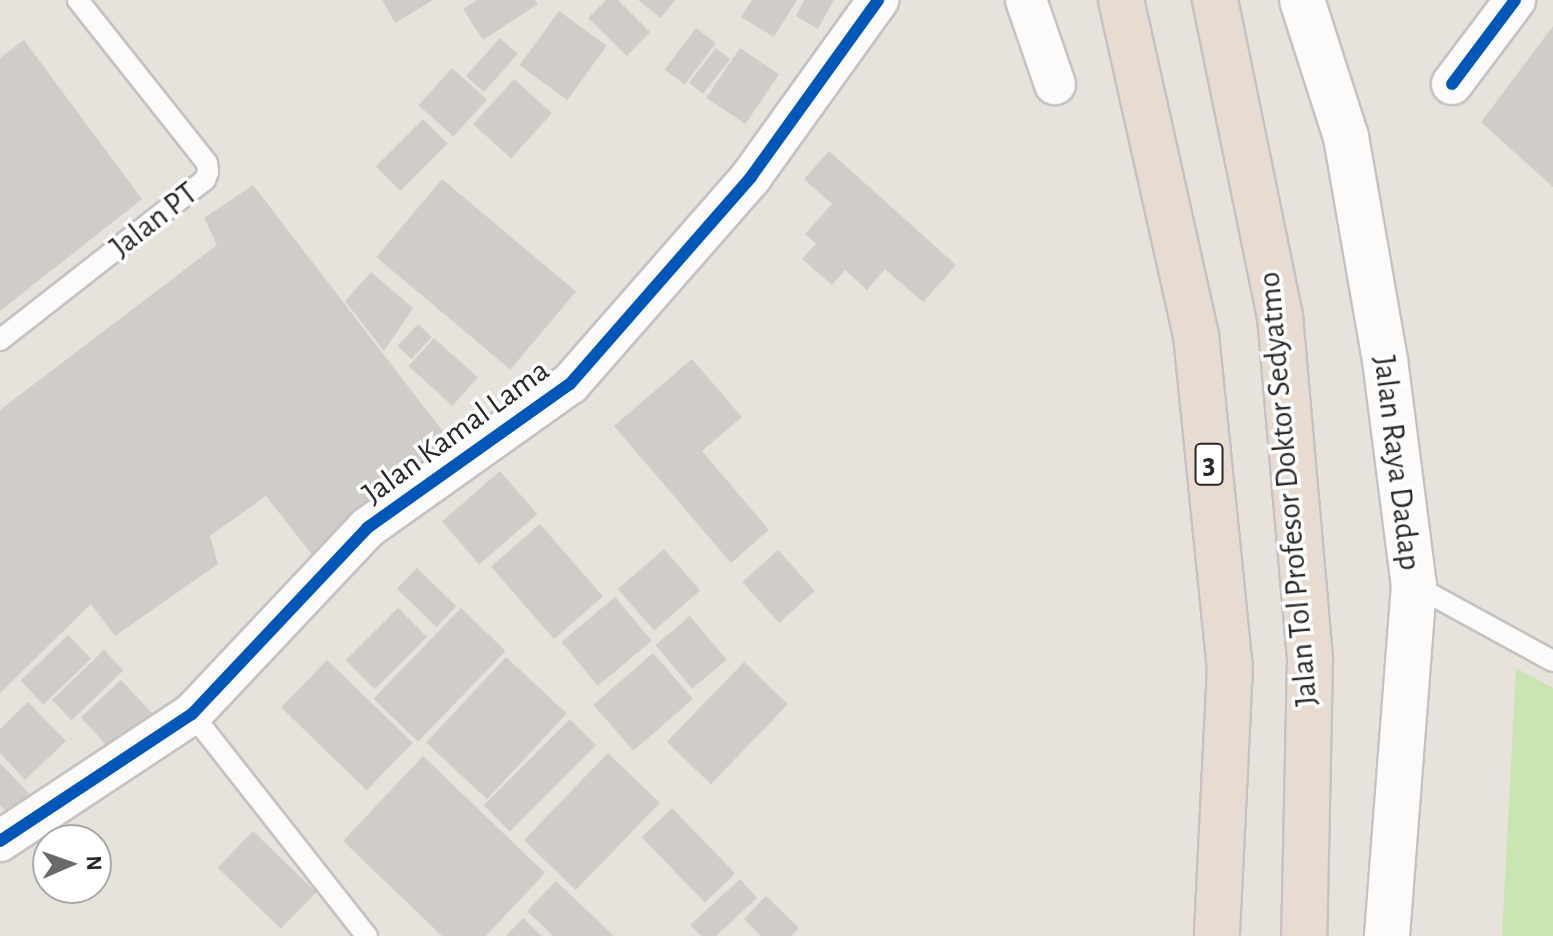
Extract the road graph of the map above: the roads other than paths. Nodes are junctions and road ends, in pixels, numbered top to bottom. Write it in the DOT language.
graph roads {
  1 [pos="78,0"];
  2 [pos="878,0"];
  3 [pos="1026,0"];
  4 [pos="1121,0"];
  5 [pos="1215,0"];
  6 [pos="1302,0"];
  7 [pos="1515,0"];
  8 [pos="1055,84"];
  9 [pos="1452,84"];
  10 [pos="0,340"];
  11 [pos="1414,585"];
  12 [pos="1553,661"];
  13 [pos="192,714"];
  14 [pos="0,841"];
  15 [pos="367,936"];
  16 [pos="1217,936"];
  17 [pos="1304,936"];
  18 [pos="1387,936"];
  1 -- 10 [label="lane, Jalan PT"];
  2 -- 13 [label="street, Jalan Kamal Lama"];
  3 -- 8 [label="street"];
  4 -- 16 [label="highway, 3"];
  5 -- 17 [label="highway, Jalan Tol Profesor Doktor Sedyatmo"];
  6 -- 11 [label="main road, Jalan Raya Dadap"];
  7 -- 9 [label="street"];
  11 -- 12 [label="lane"];
  11 -- 18 [label="main road, Jalan Raya Dadap"];
  13 -- 14 [label="street, Jalan Kamal Lama"];
  13 -- 15 [label="lane"];
}
